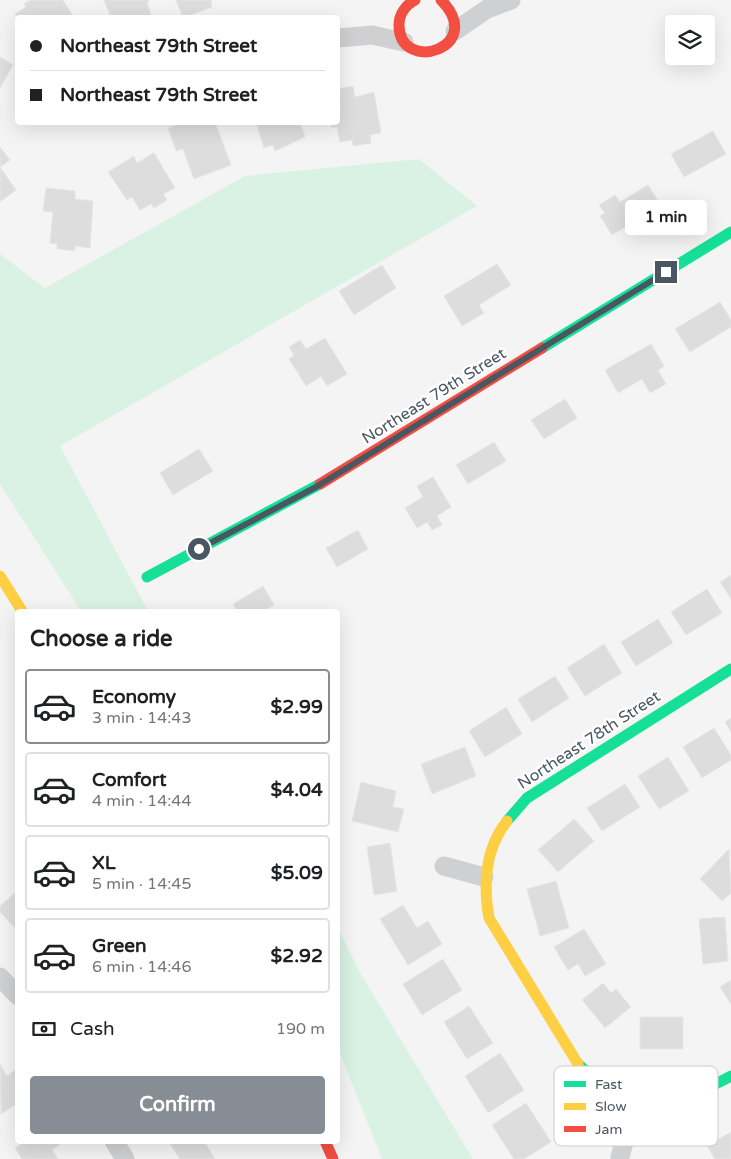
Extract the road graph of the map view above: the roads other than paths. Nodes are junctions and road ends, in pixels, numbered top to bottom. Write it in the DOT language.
graph roads {
  1 [pos="511,0"];
  2 [pos="405,8"];
  3 [pos="449,14"];
  4 [pos="372,35"];
  5 [pos="340,38"];
  6 [pos="404,42"];
  7 [pos="731,232"];
  8 [pos="0,576"];
  9 [pos="147,577"];
  10 [pos="21,609"];
  11 [pos="731,669"];
  12 [pos="444,866"];
  13 [pos="484,877"];
  14 [pos="0,977"];
  15 [pos="15,993"];
  16 [pos="579,1066"];
  17 [pos="731,1076"];
  18 [pos="718,1083"];
  19 [pos="116,1144"];
  20 [pos="326,1144"];
  21 [pos="623,1146"];
  22 [pos="620,1158"];
  23 [pos="125,1159"];
  24 [pos="333,1159"];
  1 -- 3 [label="street"];
  2 -- 4 [label="street"];
  2 -- 6 [label="street"];
  3 -- 6 [label="street"];
  4 -- 5 [label="street"];
  4 -- 6 [label="street"];
  7 -- 9 [label="street, Northeast 79th Street"];
  8 -- 10 [label="street"];
  11 -- 13 [label="street, Northeast 78th Street"];
  12 -- 13 [label="street"];
  13 -- 16 [label="street, Northeast 78th Street"];
  14 -- 15 [label="street"];
  17 -- 18 [label="street, Northeast 78th Street"];
  19 -- 23 [label="street"];
  20 -- 24 [label="street"];
  21 -- 22 [label="street"];
}
